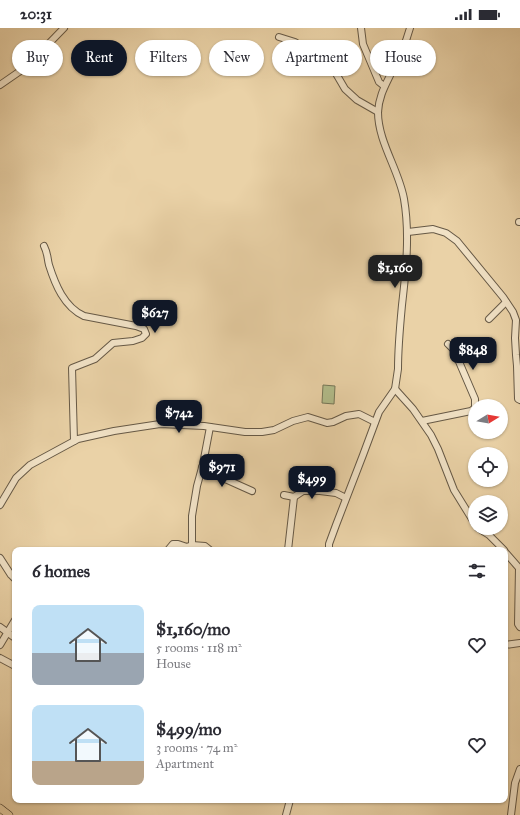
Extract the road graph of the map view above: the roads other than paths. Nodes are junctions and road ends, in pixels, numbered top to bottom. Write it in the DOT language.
graph roads {
  1 [pos="64,28"];
  2 [pos="361,28"];
  3 [pos="410,28"];
  4 [pos="279,38"];
  5 [pos="0,85"];
  6 [pos="384,86"];
  7 [pos="378,112"];
  8 [pos="408,232"];
  9 [pos="44,246"];
  10 [pos="506,302"];
  11 [pos="489,319"];
  12 [pos="448,344"];
  13 [pos="395,389"];
  14 [pos="475,399"];
  15 [pos="520,400"];
  16 [pos="468,412"];
  17 [pos="422,421"];
  18 [pos="375,422"];
  19 [pos="210,427"];
  20 [pos="74,441"];
  21 [pos="202,466"];
  22 [pos="252,492"];
  23 [pos="284,495"];
  24 [pos="294,497"];
  25 [pos="346,498"];
  26 [pos="0,505"];
  27 [pos="468,513"];
  28 [pos="490,535"];
  29 [pos="192,545"];
  30 [pos="170,547"];
  31 [pos="187,547"];
  32 [pos="187,547"];
  33 [pos="206,547"];
  34 [pos="288,547"];
  35 [pos="330,547"];
  36 [pos="500,547"];
  37 [pos="508,556"];
  38 [pos="0,558"];
  39 [pos="520,560"];
  40 [pos="519,571"];
  41 [pos="12,576"];
  42 [pos="520,611"];
  43 [pos="12,626"];
  44 [pos="0,627"];
  45 [pos="520,627"];
  46 [pos="8,633"];
  47 [pos="12,636"];
  48 [pos="520,643"];
  49 [pos="0,645"];
  50 [pos="508,645"];
  51 [pos="0,658"];
  52 [pos="12,664"];
  53 [pos="520,769"];
  54 [pos="289,803"];
  55 [pos="0,808"];
  56 [pos="9,815"];
  57 [pos="286,815"];
  58 [pos="511,815"];
  1 -- 5 [label="street"];
  2 -- 6 [label="street"];
  3 -- 6 [label="street"];
  4 -- 7 [label="street"];
  6 -- 7 [label="street"];
  7 -- 8 [label="street"];
  8 -- 10 [label="street"];
  8 -- 13 [label="street"];
  9 -- 20 [label="street"];
  10 -- 11 [label="street"];
  10 -- 15 [label="street"];
  12 -- 14 [label="street"];
  13 -- 17 [label="street"];
  13 -- 18 [label="street"];
  16 -- 17 [label="street"];
  17 -- 27 [label="street"];
  18 -- 19 [label="street"];
  18 -- 25 [label="street"];
  19 -- 20 [label="street"];
  19 -- 21 [label="street"];
  20 -- 26 [label="street"];
  21 -- 22 [label="street"];
  21 -- 29 [label="street"];
  23 -- 24 [label="street"];
  24 -- 25 [label="street"];
  24 -- 34 [label="street"];
  25 -- 35 [label="street"];
  28 -- 36 [label="street"];
  29 -- 31 [label="street"];
  29 -- 33 [label="street"];
  30 -- 32 [label="street"];
  37 -- 40 [label="street"];
  38 -- 41 [label="street"];
  39 -- 40 [label="street"];
  40 -- 42 [label="street"];
  42 -- 45 [label="street"];
  43 -- 46 [label="street"];
  44 -- 46 [label="street"];
  46 -- 47 [label="street"];
  46 -- 49 [label="street"];
  48 -- 50 [label="street"];
  51 -- 52 [label="street"];
  53 -- 58 [label="street"];
  54 -- 57 [label="street"];
  55 -- 56 [label="main road"];
}
